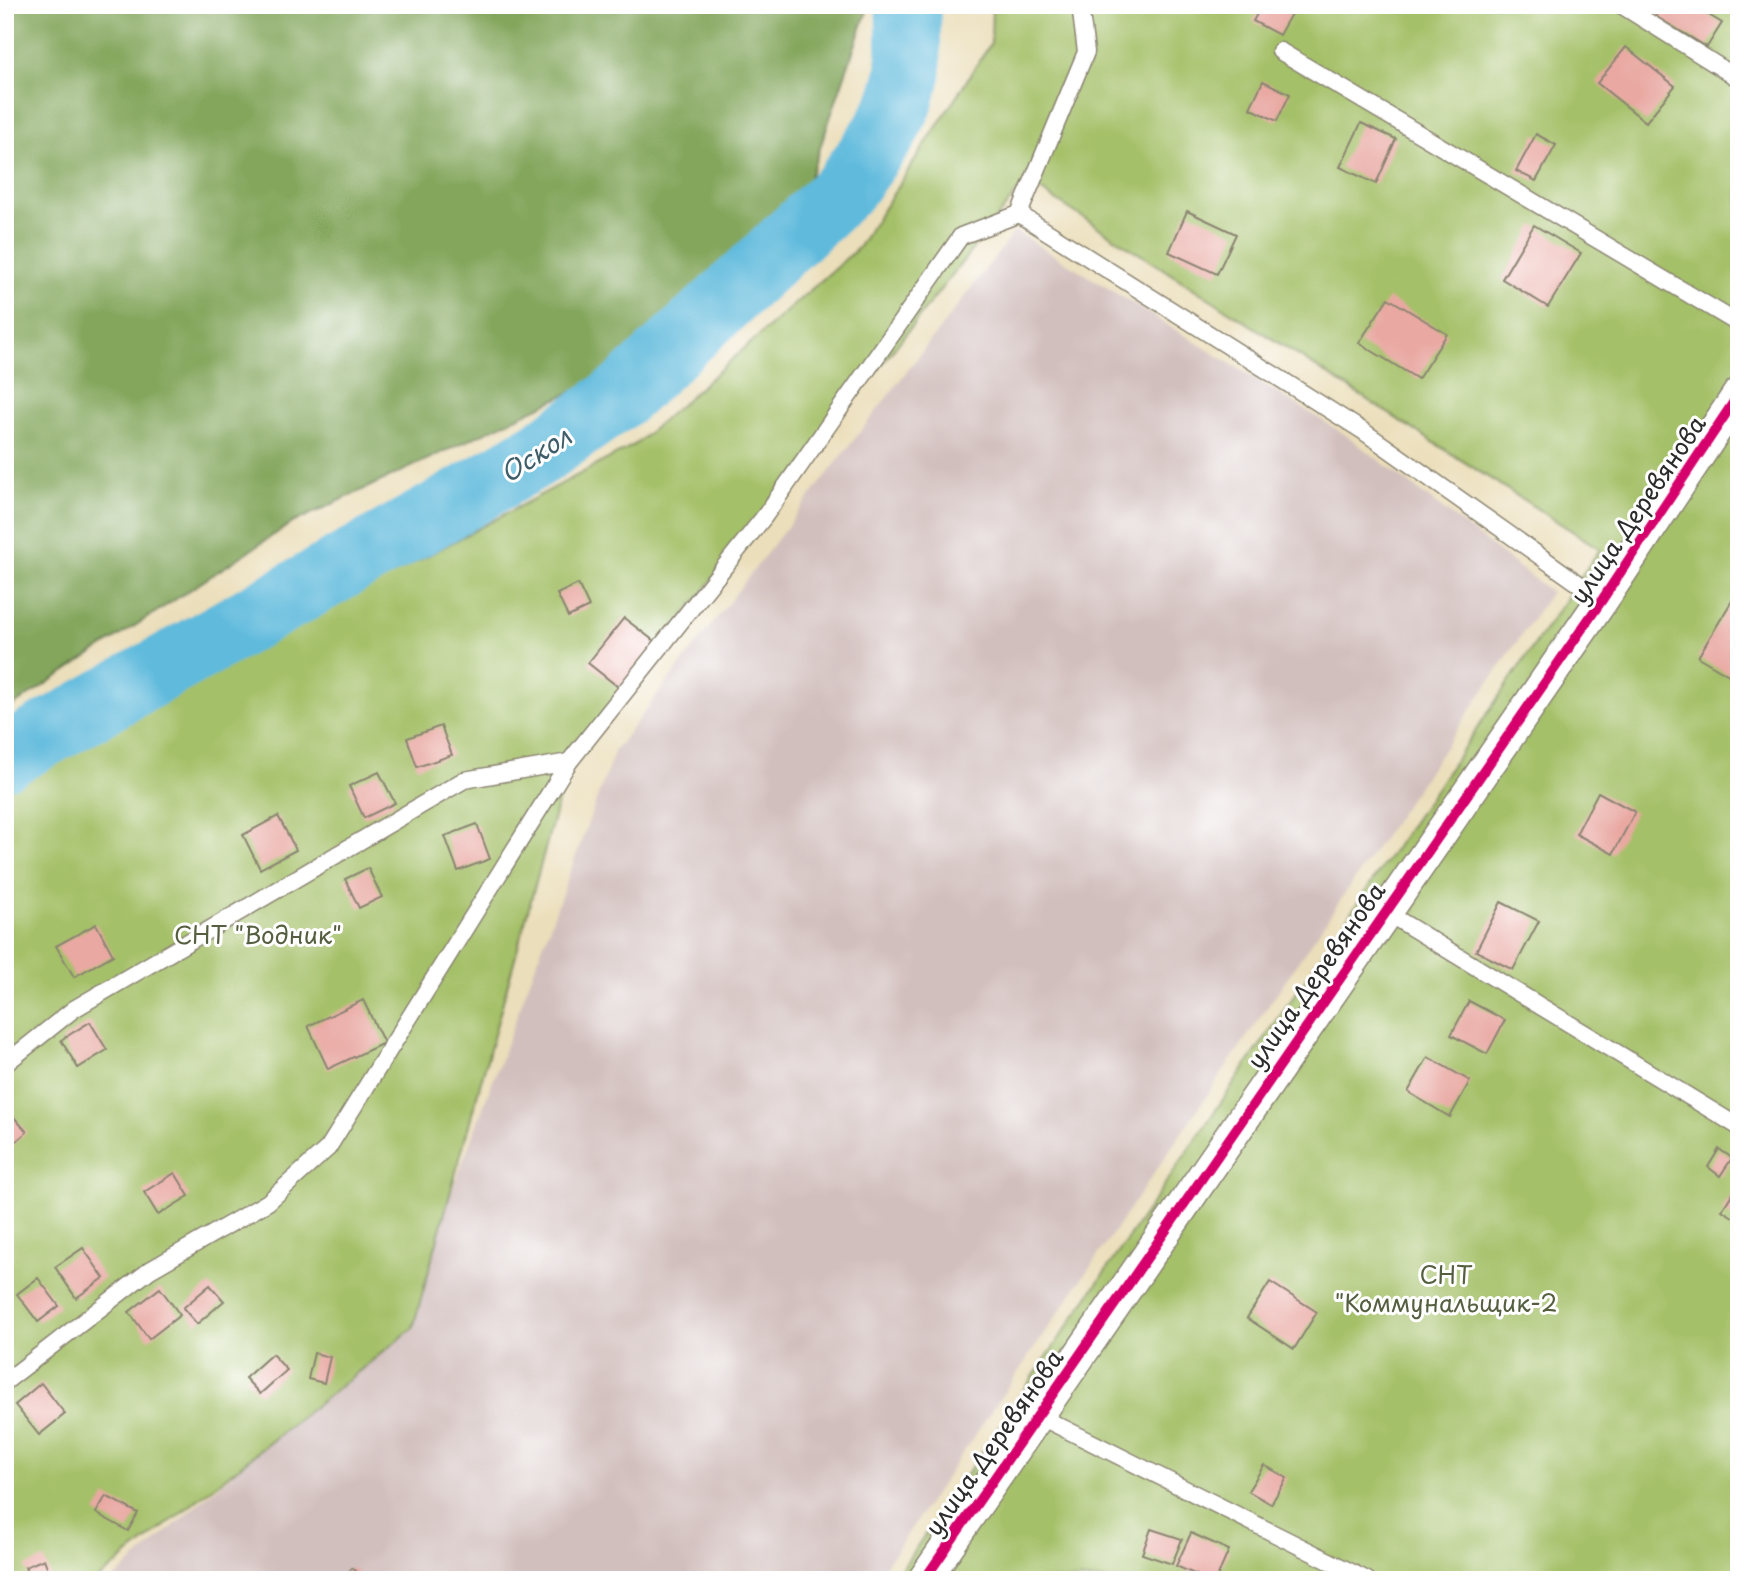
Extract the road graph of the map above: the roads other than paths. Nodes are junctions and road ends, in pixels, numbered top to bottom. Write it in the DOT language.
graph roads {
  1 [pos="1080,5"];
  2 [pos="1621,5"];
  3 [pos="1280,51"];
  4 [pos="1739,79"];
  5 [pos="1019,214"];
  6 [pos="1739,324"];
  7 [pos="1733,414"];
  8 [pos="1602,600"];
  9 [pos="569,762"];
  10 [pos="1384,911"];
  11 [pos="5,1064"];
  12 [pos="1739,1127"];
  13 [pos="5,1382"];
  14 [pos="1037,1415"];
  15 [pos="923,1580"];
  16 [pos="1367,1580"];
  1 -- 5 [label="lane"];
  2 -- 4 [label="lane"];
  3 -- 6 [label="lane"];
  5 -- 8 [label="lane"];
  5 -- 9 [label="lane"];
  7 -- 8 [label="street, улица Деревянова"];
  8 -- 10 [label="street, улица Деревянова"];
  9 -- 11 [label="lane"];
  9 -- 13 [label="lane"];
  10 -- 12 [label="lane"];
  10 -- 14 [label="street, улица Деревянова"];
  14 -- 15 [label="street, улица Деревянова"];
  14 -- 16 [label="lane"];
}
